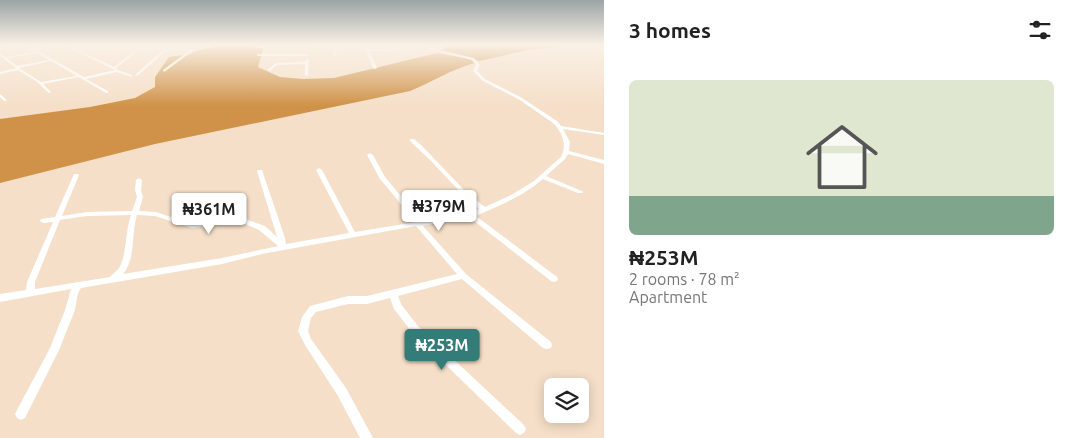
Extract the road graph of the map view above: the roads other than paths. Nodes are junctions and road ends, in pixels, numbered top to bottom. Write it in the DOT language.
graph roads {
  1 [pos="13,65"];
  2 [pos="28,65"];
  3 [pos="62,65"];
  4 [pos="108,65"];
  5 [pos="121,65"];
  6 [pos="148,65"];
  7 [pos="171,65"];
  8 [pos="274,65"];
  9 [pos="307,65"];
  10 [pos="478,65"];
  11 [pos="17,68"];
  12 [pos="116,70"];
  13 [pos="269,70"];
  14 [pos="164,71"];
  15 [pos="0,73"];
  16 [pos="137,75"];
  17 [pos="307,75"];
  18 [pos="131,76"];
  19 [pos="82,77"];
  20 [pos="41,84"];
  21 [pos="49,92"];
  22 [pos="107,92"];
  23 [pos="0,95"];
  24 [pos="5,100"];
  25 [pos="560,127"];
  26 [pos="604,134"];
  27 [pos="412,140"];
  28 [pos="566,152"];
  29 [pos="370,155"];
  30 [pos="604,162"];
  31 [pos="319,170"];
  32 [pos="260,171"];
  33 [pos="76,175"];
  34 [pos="542,177"];
  35 [pos="139,180"];
  36 [pos="580,192"];
  37 [pos="484,210"];
  38 [pos="135,213"];
  39 [pos="471,214"];
  40 [pos="58,219"];
  41 [pos="43,221"];
  42 [pos="419,224"];
  43 [pos="353,235"];
  44 [pos="283,246"];
  45 [pos="124,274"];
  46 [pos="463,276"];
  47 [pos="554,278"];
  48 [pos="79,284"];
  49 [pos="30,292"];
  50 [pos="393,294"];
  51 [pos="0,298"];
  52 [pos="547,345"];
  53 [pos="21,414"];
  54 [pos="520,429"];
  55 [pos="367,438"];
  1 -- 11 [label="street"];
  2 -- 11 [label="street"];
  3 -- 19 [label="street"];
  4 -- 12 [label="street"];
  5 -- 12 [label="street"];
  6 -- 16 [label="street"];
  7 -- 14 [label="street"];
  8 -- 13 [label="street"];
  9 -- 17 [label="street"];
  10 -- 25 [label="street"];
  11 -- 15 [label="street"];
  11 -- 20 [label="street"];
  12 -- 18 [label="street"];
  12 -- 19 [label="street"];
  19 -- 20 [label="street"];
  19 -- 22 [label="street"];
  20 -- 21 [label="street"];
  23 -- 24 [label="street"];
  25 -- 26 [label="street"];
  25 -- 28 [label="street"];
  27 -- 37 [label="street"];
  28 -- 30 [label="street"];
  28 -- 34 [label="street"];
  29 -- 42 [label="street"];
  31 -- 43 [label="street"];
  32 -- 44 [label="street"];
  33 -- 40 [label="street"];
  34 -- 36 [label="street"];
  34 -- 37 [label="street"];
  35 -- 38 [label="street"];
  37 -- 39 [label="street"];
  38 -- 40 [label="street"];
  38 -- 44 [label="street"];
  38 -- 45 [label="street"];
  39 -- 42 [label="street"];
  39 -- 47 [label="street"];
  40 -- 41 [label="street"];
  40 -- 49 [label="street"];
  42 -- 43 [label="street"];
  42 -- 46 [label="street"];
  43 -- 44 [label="street"];
  44 -- 45 [label="street"];
  45 -- 48 [label="street"];
  46 -- 50 [label="street"];
  46 -- 52 [label="street"];
  48 -- 49 [label="street"];
  48 -- 53 [label="street"];
  49 -- 51 [label="street"];
  50 -- 54 [label="street"];
  50 -- 55 [label="street"];
}
